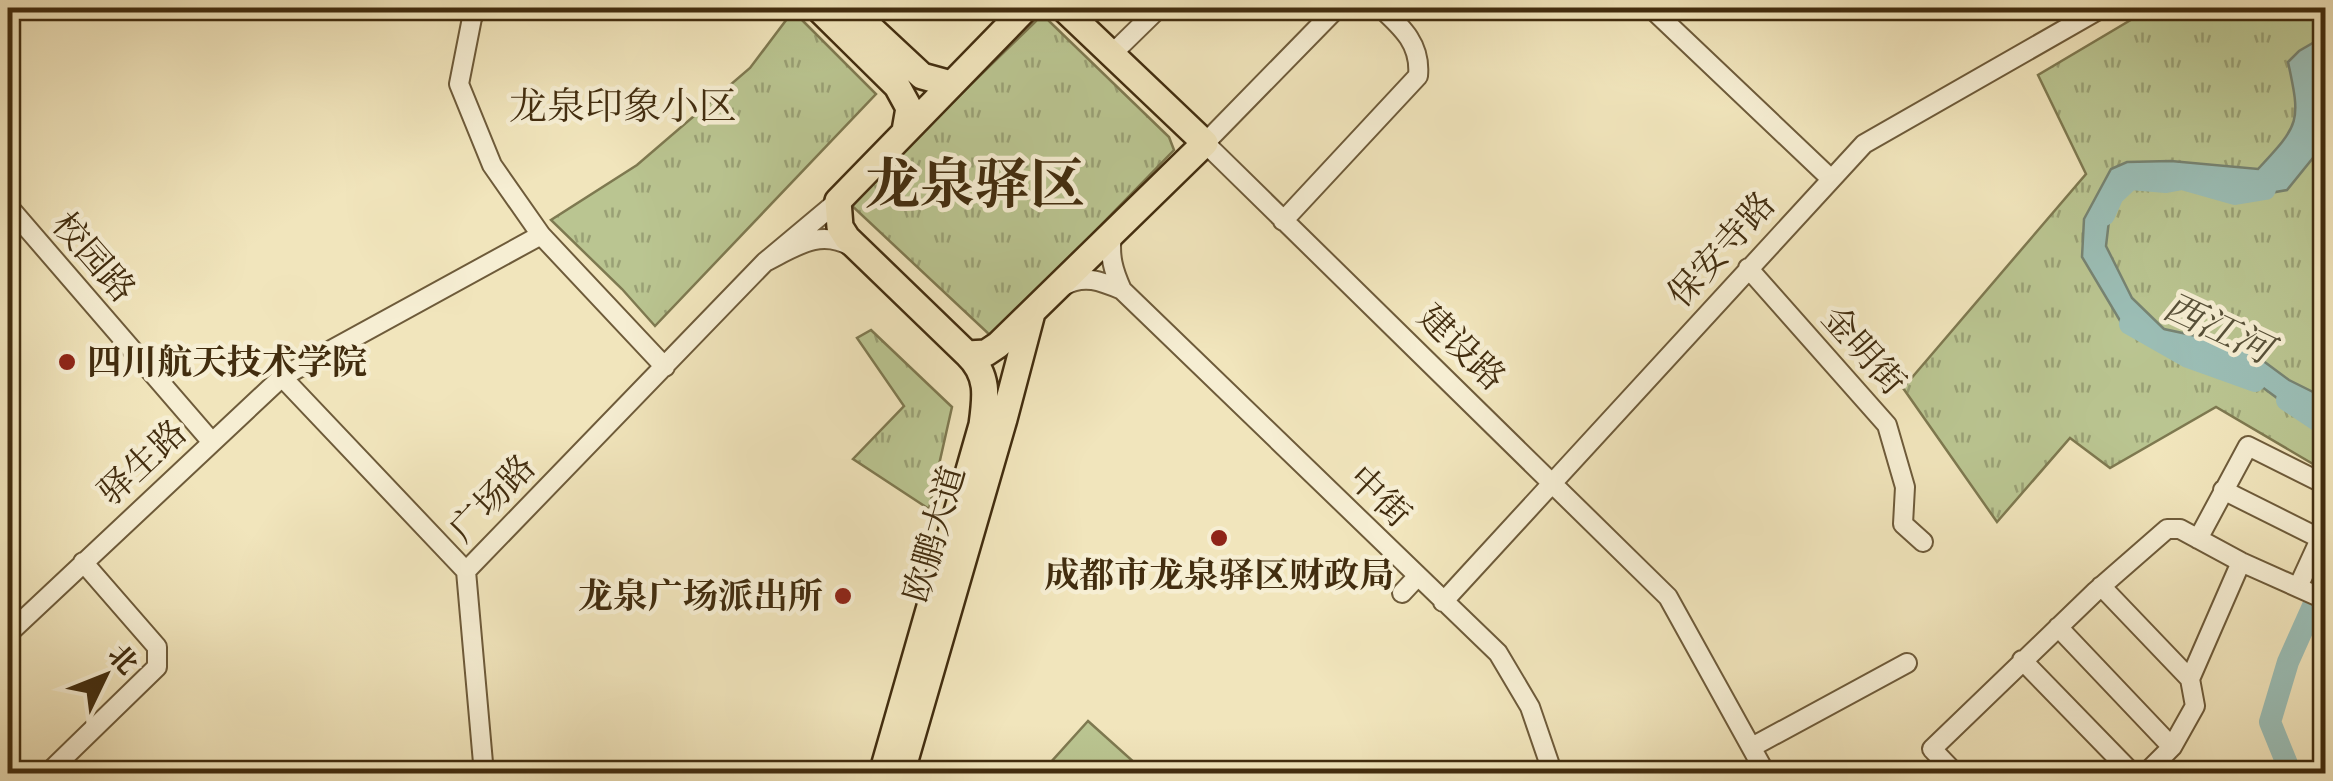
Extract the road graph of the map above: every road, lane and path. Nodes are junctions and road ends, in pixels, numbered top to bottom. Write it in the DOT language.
graph roads {
  1 [pos="478,8"];
  2 [pos="818,8"];
  3 [pos="849,8"];
  4 [pos="1026,8"];
  5 [pos="1063,8"];
  6 [pos="1158,8"];
  7 [pos="1337,8"];
  8 [pos="1382,8"];
  9 [pos="1652,8"];
  10 [pos="2102,8"];
  11 [pos="1113,54"];
  12 [pos="951,84"];
  13 [pos="905,131"];
  14 [pos="1205,144"];
  15 [pos="1830,178"];
  16 [pos="838,201"];
  17 [pos="8,206"];
  18 [pos="1283,220"];
  19 [pos="1112,234"];
  20 [pos="541,235"];
  21 [pos="860,251"];
  22 [pos="765,262"];
  23 [pos="1748,268"];
  24 [pos="1122,290"];
  25 [pos="1054,291"];
  26 [pos="1032,313"];
  27 [pos="967,354"];
  28 [pos="665,367"];
  29 [pos="282,377"];
  30 [pos="210,442"];
  31 [pos="1552,484"];
  32 [pos="2326,484"];
  33 [pos="2223,490"];
  34 [pos="2322,532"];
  35 [pos="2198,539"];
  36 [pos="1922,542"];
  37 [pos="83,562"];
  38 [pos="2241,562"];
  39 [pos="466,571"];
  40 [pos="1417,577"];
  41 [pos="2101,586"];
  42 [pos="1402,593"];
  43 [pos="2314,595"];
  44 [pos="1443,602"];
  45 [pos="2058,627"];
  46 [pos="8,634"];
  47 [pos="2022,660"];
  48 [pos="1907,664"];
  49 [pos="2190,679"];
  50 [pos="1752,747"];
  51 [pos="2172,747"];
  52 [pos="47,774"];
  53 [pos="484,774"];
  54 [pos="882,774"];
  55 [pos="901,774"];
  56 [pos="1553,774"];
  57 [pos="1766,774"];
  58 [pos="1956,774"];
  59 [pos="2133,774"];
  60 [pos="2145,774"];
  1 -- 20 [label="street"];
  2 -- 13 [label="highway"];
  3 -- 12 [label="highway"];
  4 -- 12 [label="highway"];
  5 -- 11 [label="highway, 建设路"];
  6 -- 11 [label="street"];
  7 -- 14 [label="street"];
  8 -- 18 [label="street"];
  9 -- 15 [label="street"];
  10 -- 15 [label="street, 保安寺路"];
  11 -- 14 [label="highway, 建设路"];
  12 -- 13 [label="highway"];
  13 -- 16 [label="highway"];
  14 -- 18 [label="street, 建设路"];
  14 -- 19 [label="highway"];
  15 -- 23 [label="street, 保安寺路"];
  16 -- 21 [label="highway"];
  16 -- 22 [label="street, 广场路"];
  17 -- 30 [label="street, 校园路"];
  18 -- 31 [label="street, 建设路"];
  19 -- 24 [label="street"];
  19 -- 25 [label="highway"];
  20 -- 28 [label="street"];
  20 -- 29 [label="street, 驿生路"];
  21 -- 22 [label="street"];
  21 -- 27 [label="highway"];
  22 -- 28 [label="street, 广场路"];
  23 -- 31 [label="street, 保安寺路"];
  23 -- 36 [label="street, 金明街"];
  24 -- 25 [label="street"];
  24 -- 40 [label="street, 中街"];
  25 -- 26 [label="highway"];
  26 -- 27 [label="highway"];
  26 -- 55 [label="highway, 欧鹏大道"];
  27 -- 54 [label="highway, 欧鹏大道"];
  28 -- 39 [label="street, 广场路"];
  29 -- 30 [label="street, 驿生路"];
  29 -- 39 [label="street"];
  30 -- 37 [label="street, 驿生路"];
  31 -- 44 [label="street, 保安寺路"];
  31 -- 50 [label="street, 建设路"];
  32 -- 33 [label="street"];
  33 -- 34 [label="street"];
  33 -- 35 [label="street"];
  34 -- 43 [label="street"];
  35 -- 38 [label="street"];
  35 -- 41 [label="street"];
  37 -- 46 [label="street, 驿生路"];
  37 -- 52 [label="street"];
  38 -- 43 [label="street"];
  38 -- 49 [label="street"];
  39 -- 53 [label="street, 广场路"];
  40 -- 42 [label="street"];
  40 -- 44 [label="street, 中街"];
  41 -- 45 [label="street"];
  41 -- 49 [label="street"];
  44 -- 56 [label="street, 中街"];
  45 -- 47 [label="street"];
  45 -- 51 [label="street"];
  47 -- 58 [label="street"];
  47 -- 59 [label="street"];
  48 -- 50 [label="street"];
  49 -- 51 [label="street"];
  50 -- 57 [label="street, 建设路"];
  51 -- 60 [label="street"];
}
